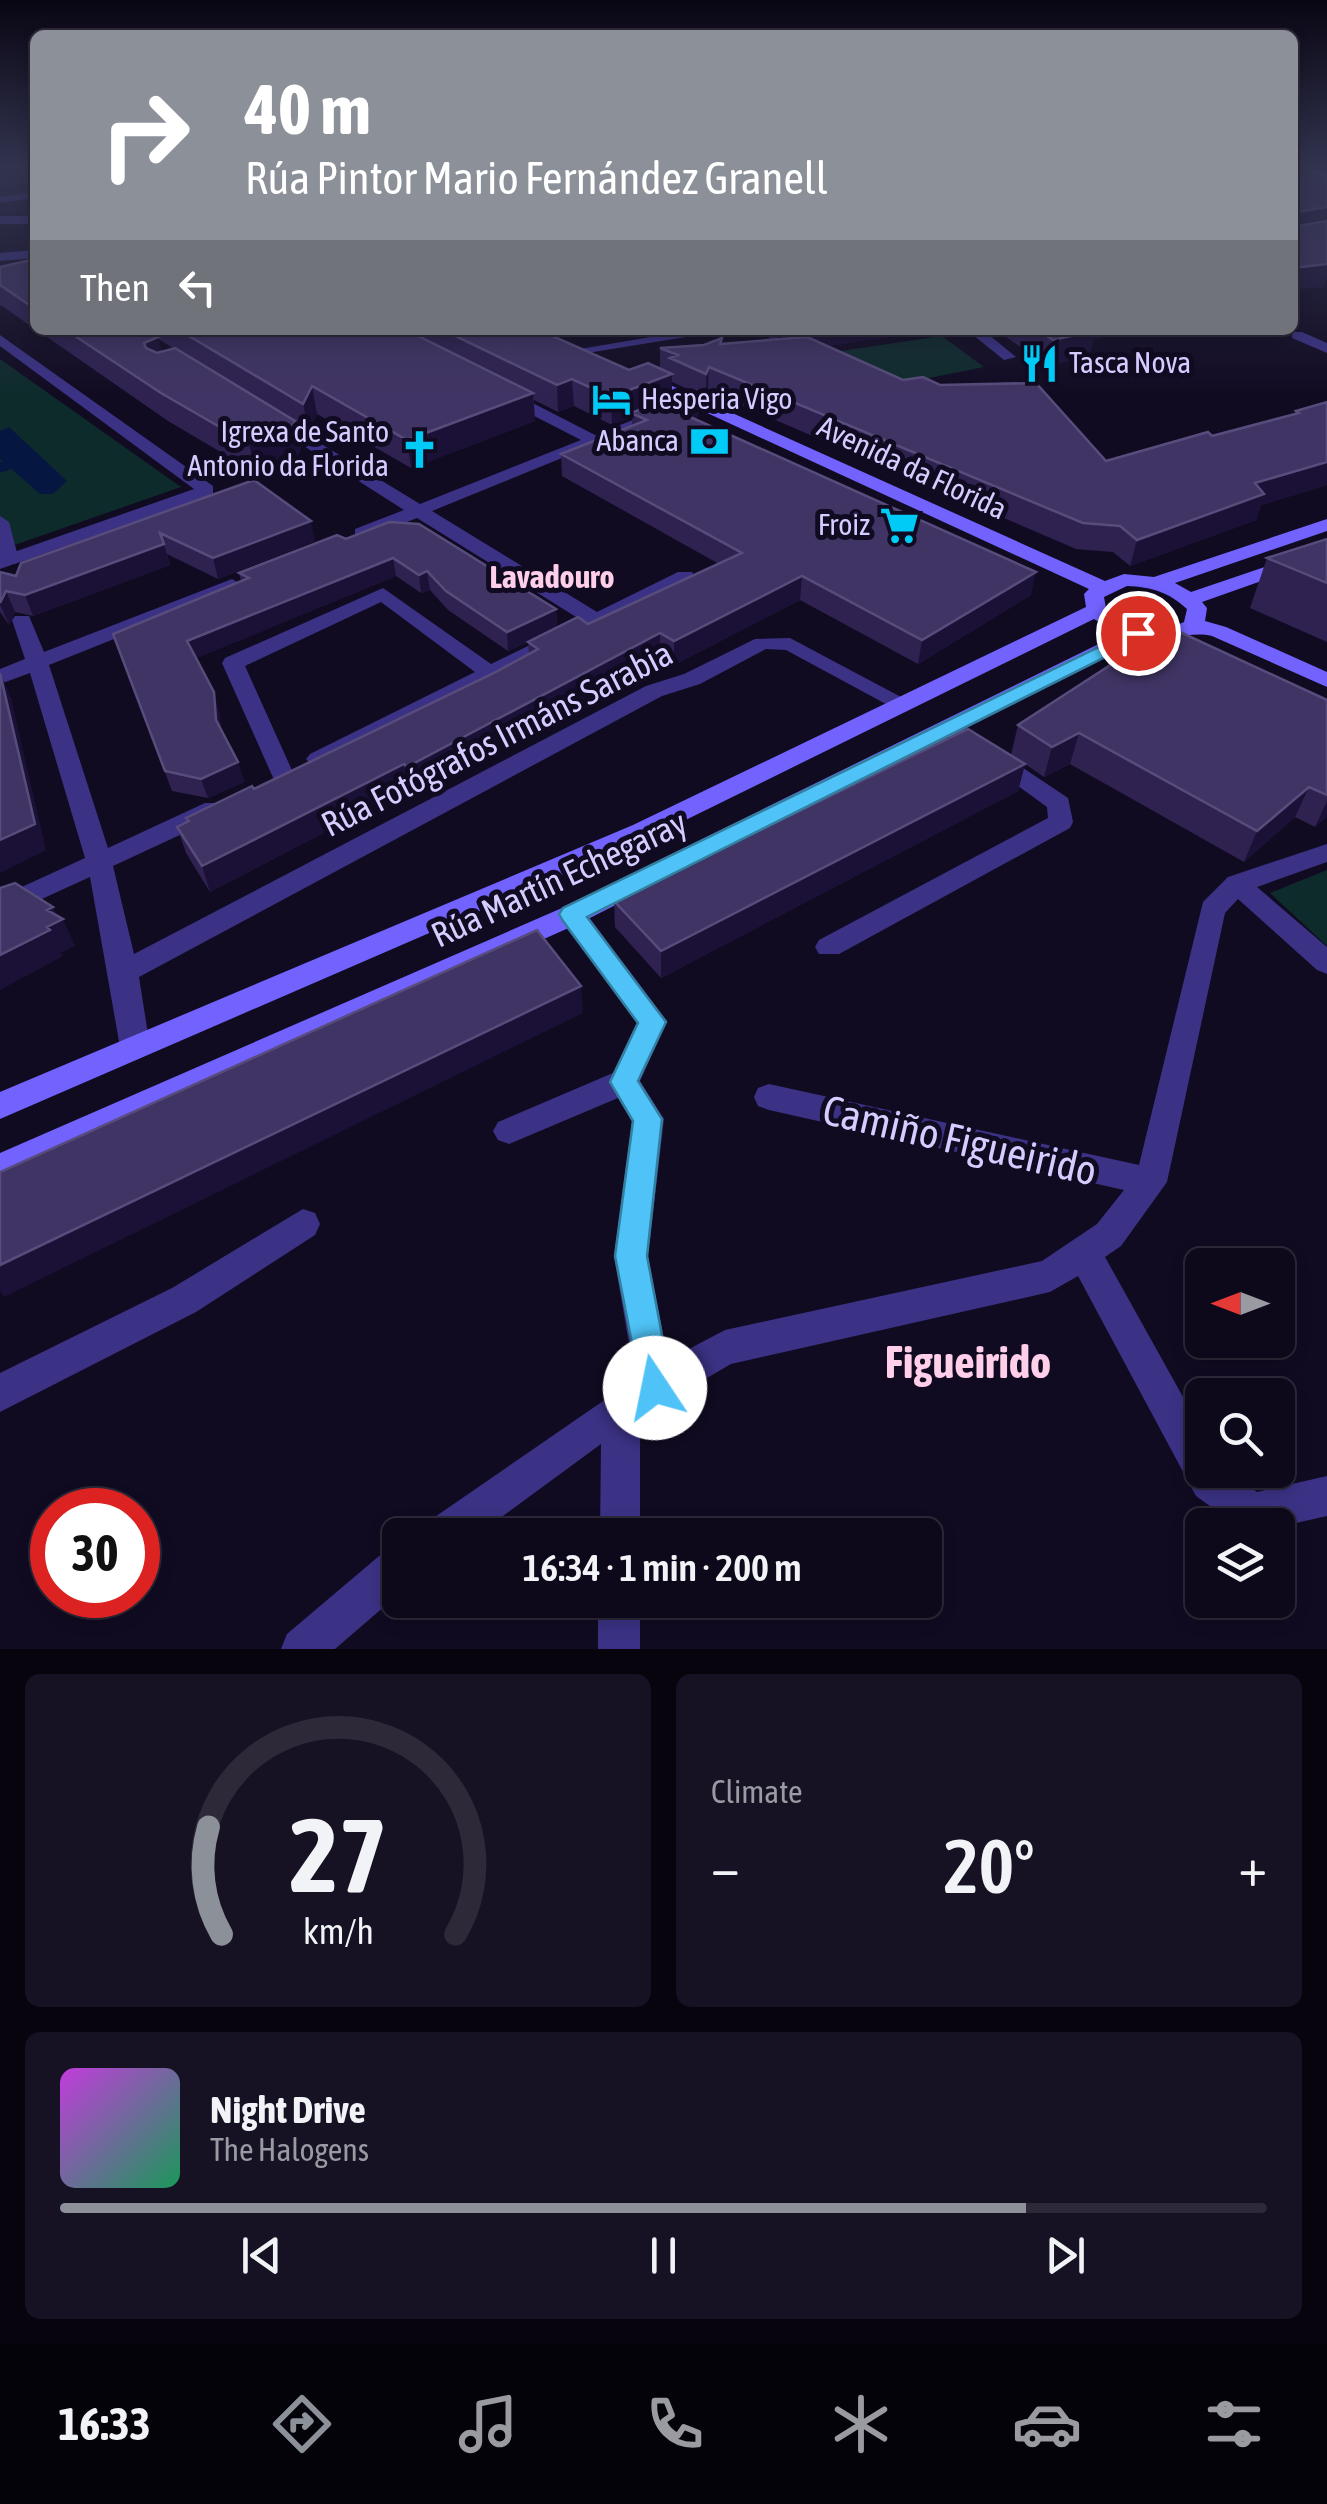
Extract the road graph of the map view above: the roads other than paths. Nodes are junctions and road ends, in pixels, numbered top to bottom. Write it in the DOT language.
graph roads {
  1 [pos="30,254"];
  2 [pos="0,257"];
  3 [pos="678,335"];
  4 [pos="980,335"];
  5 [pos="1297,335"];
  6 [pos="0,339"];
  7 [pos="574,347"];
  8 [pos="1327,350"];
  9 [pos="1009,357"];
  10 [pos="492,389"];
  11 [pos="693,402"];
  12 [pos="246,405"];
  13 [pos="592,440"];
  14 [pos="418,512"];
  15 [pos="0,522"];
  16 [pos="1327,524"];
  17 [pos="347,539"];
  18 [pos="1327,552"];
  19 [pos="7,566"];
  20 [pos="257,575"];
  21 [pos="685,576"];
  22 [pos="1156,583"];
  23 [pos="1098,598"];
  24 [pos="1190,599"];
  25 [pos="594,619"];
  26 [pos="22,620"];
  27 [pos="1194,625"];
  28 [pos="1138,633"];
  29 [pos="40,662"];
  30 [pos="488,672"];
  31 [pos="0,677"];
  32 [pos="1327,680"];
  33 [pos="905,705"];
  34 [pos="950,726"];
  35 [pos="229,802"];
  36 [pos="1327,852"];
  37 [pos="98,864"];
  38 [pos="1236,884"];
  39 [pos="0,908"];
  40 [pos="572,914"];
  41 [pos="829,947"];
  42 [pos="1327,963"];
  43 [pos="124,972"];
  44 [pos="135,1048"];
  45 [pos="624,1082"];
  46 [pos="769,1097"];
  47 [pos="0,1106"];
  48 [pos="509,1131"];
  49 [pos="0,1168"];
  50 [pos="1150,1182"];
  51 [pos="304,1224"];
  52 [pos="1084,1252"];
  53 [pos="655,1388"];
  54 [pos="0,1393"];
  55 [pos="621,1407"];
  56 [pos="1185,1436"];
  57 [pos="1219,1488"];
  58 [pos="1327,1496"];
  59 [pos="467,1518"];
  60 [pos="620,1518"];
  61 [pos="382,1581"];
  62 [pos="620,1618"];
  63 [pos="302,1649"];
  64 [pos="619,1649"];
  1 -- 2 [label="street"];
  3 -- 7 [label="street"];
  4 -- 9 [label="street"];
  5 -- 8 [label="street"];
  6 -- 19 [label="street"];
  7 -- 11 [label="main road, Avenida da Florida"];
  10 -- 13 [label="street"];
  11 -- 13 [label="street"];
  11 -- 23 [label="main road, Avenida da Florida"];
  12 -- 14 [label="street, Rúa Fotógrafos Irmáns Sarabia"];
  13 -- 14 [label="street"];
  14 -- 17 [label="street"];
  14 -- 25 [label="street, Rúa Fotógrafos Irmáns Sarabia"];
  15 -- 19 [label="street"];
  16 -- 22 [label="main road"];
  18 -- 24 [label="main road"];
  20 -- 29 [label="street"];
  21 -- 25 [label="street"];
  22 -- 23 [label="main road"];
  22 -- 24 [label="main road"];
  23 -- 28 [label="main road, Avenida da Florida"];
  23 -- 33 [label="main road, Rúa Martín Echegaray"];
  24 -- 27 [label="main road"];
  25 -- 30 [label="street"];
  26 -- 29 [label="street"];
  27 -- 28 [label="main road"];
  27 -- 32 [label="main road"];
  28 -- 34 [label="main road, Rúa Martín Echegaray"];
  29 -- 31 [label="street"];
  29 -- 37 [label="street"];
  30 -- 30 [label="street"];
  33 -- 43 [label="street, Rúa Fotógrafos Irmáns Sarabia"];
  33 -- 44 [label="main road, Rúa Martín Echegaray"];
  34 -- 40 [label="main road, Rúa Martín Echegaray"];
  34 -- 41 [label="street"];
  35 -- 37 [label="street"];
  36 -- 38 [label="street"];
  37 -- 39 [label="street"];
  37 -- 43 [label="street"];
  38 -- 42 [label="street"];
  38 -- 50 [label="street, Camiño Figueirido"];
  40 -- 45 [label="street"];
  40 -- 49 [label="main road, Rúa Martín Echegaray"];
  43 -- 44 [label="street"];
  44 -- 47 [label="main road, Rúa Martín Echegaray"];
  45 -- 48 [label="street"];
  45 -- 53 [label="street"];
  46 -- 50 [label="street, Camiño Figueirido"];
  50 -- 52 [label="street, Camiño Figueirido"];
  51 -- 54 [label="street"];
  52 -- 53 [label="street, Camiño Figueirido"];
  52 -- 56 [label="street"];
  53 -- 55 [label="street, Camiño Figueirido"];
  55 -- 59 [label="street, Camiño Figueirido"];
  55 -- 60 [label="street"];
  57 -- 58 [label="street"];
  61 -- 63 [label="street"];
  62 -- 64 [label="street"];
}
